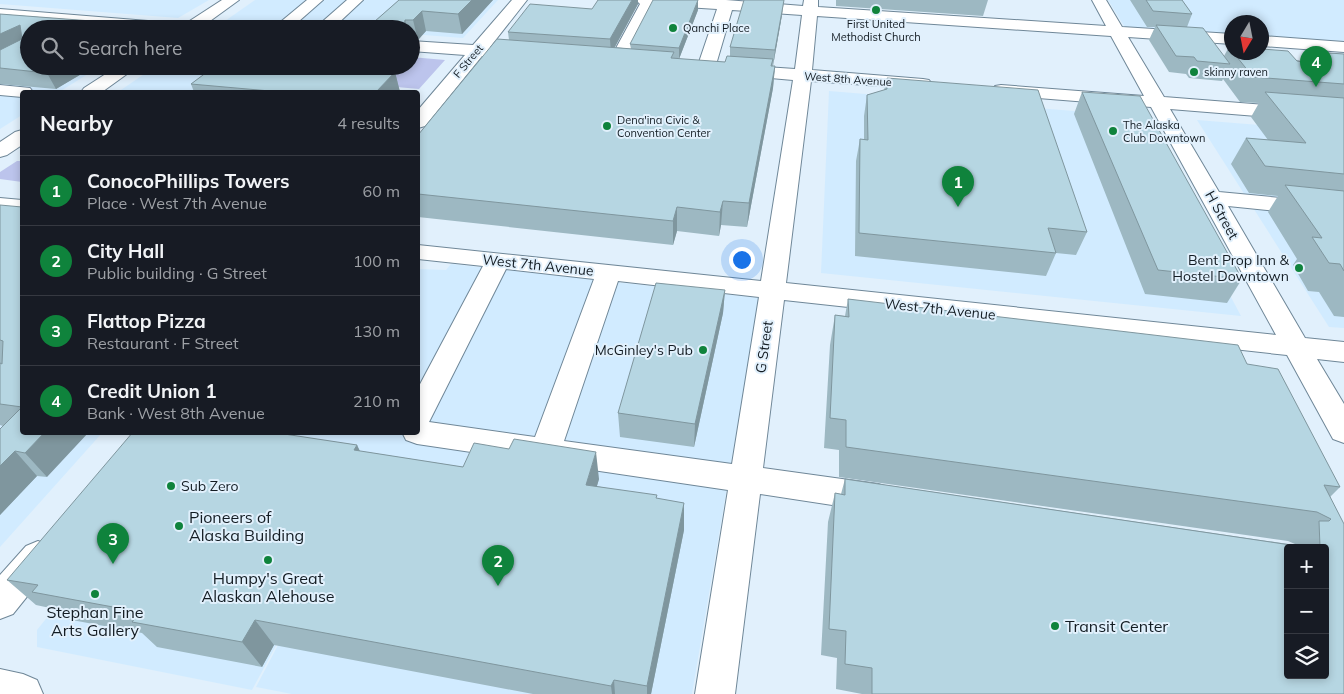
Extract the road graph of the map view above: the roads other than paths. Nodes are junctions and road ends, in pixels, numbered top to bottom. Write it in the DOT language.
graph roads {
  1 [pos="232,0"];
  2 [pos="316,0"];
  3 [pos="356,0"];
  4 [pos="520,0"];
  5 [pos="643,0"];
  6 [pos="649,0"];
  7 [pos="1100,0"];
  8 [pos="726,5"];
  9 [pos="810,5"];
  10 [pos="0,14"];
  11 [pos="79,20"];
  12 [pos="202,20"];
  13 [pos="291,20"];
  14 [pos="333,20"];
  15 [pos="1118,32"];
  16 [pos="1224,39"];
  17 [pos="1269,42"];
  18 [pos="420,47"];
  19 [pos="1344,47"];
  20 [pos="477,51"];
  21 [pos="1269,54"];
  22 [pos="539,55"];
  23 [pos="598,60"];
  24 [pos="618,61"];
  25 [pos="1275,61"];
  26 [pos="638,63"];
  27 [pos="686,66"];
  28 [pos="706,68"];
  29 [pos="116,75"];
  30 [pos="803,75"];
  31 [pos="937,86"];
  32 [pos="982,89"];
  33 [pos="0,90"];
  34 [pos="93,90"];
  35 [pos="20,92"];
  36 [pos="1307,98"];
  37 [pos="1159,103"];
  38 [pos="1322,116"];
  39 [pos="1344,117"];
  40 [pos="420,120"];
  41 [pos="20,137"];
  42 [pos="0,151"];
  43 [pos="1213,198"];
  44 [pos="0,205"];
  45 [pos="20,207"];
  46 [pos="1344,210"];
  47 [pos="420,252"];
  48 [pos="498,261"];
  49 [pos="609,272"];
  50 [pos="772,291"];
  51 [pos="1296,347"];
  52 [pos="1344,352"];
  53 [pos="420,411"];
  54 [pos="1344,431"];
  55 [pos="420,432"];
  56 [pos="545,450"];
  57 [pos="746,479"];
  58 [pos="908,503"];
  59 [pos="56,536"];
  60 [pos="0,602"];
  61 [pos="0,689"];
  62 [pos="23,694"];
  63 [pos="715,694"];
  1 -- 12 [label="street"];
  2 -- 13 [label="street"];
  3 -- 14 [label="street"];
  4 -- 20 [label="street, F Street"];
  5 -- 6 [label="street"];
  6 -- 8 [label="street"];
  6 -- 24 [label="street"];
  7 -- 15 [label="street, H Street"];
  8 -- 9 [label="street"];
  8 -- 28 [label="street"];
  9 -- 15 [label="street"];
  9 -- 30 [label="street, G Street"];
  10 -- 11 [label="street"];
  15 -- 16 [label="street"];
  15 -- 37 [label="street, H Street"];
  17 -- 19 [label="street"];
  18 -- 20 [label="street"];
  20 -- 22 [label="street"];
  20 -- 40 [label="street, F Street"];
  21 -- 25 [label="street"];
  23 -- 24 [label="street"];
  24 -- 26 [label="street"];
  27 -- 28 [label="street, West 8th Avenue"];
  28 -- 30 [label="street, West 8th Avenue"];
  29 -- 34 [label="street"];
  30 -- 31 [label="street, West 8th Avenue"];
  30 -- 50 [label="street, G Street"];
  32 -- 37 [label="street"];
  33 -- 35 [label="street"];
  36 -- 38 [label="street"];
  37 -- 38 [label="street"];
  37 -- 43 [label="street, H Street"];
  38 -- 39 [label="street"];
  41 -- 42 [label="street"];
  43 -- 46 [label="street"];
  43 -- 51 [label="street, H Street"];
  44 -- 45 [label="street"];
  47 -- 48 [label="street, West 7th Avenue"];
  48 -- 49 [label="street, West 7th Avenue"];
  48 -- 53 [label="street"];
  49 -- 50 [label="street, West 7th Avenue"];
  49 -- 56 [label="street"];
  50 -- 51 [label="street, West 7th Avenue"];
  50 -- 57 [label="street, G Street"];
  51 -- 52 [label="street, West 7th Avenue"];
  51 -- 54 [label="street, H Street"];
  55 -- 56 [label="street"];
  56 -- 57 [label="street"];
  57 -- 58 [label="street"];
  57 -- 63 [label="street, G Street"];
  59 -- 60 [label="street"];
  61 -- 62 [label="street"];
}
